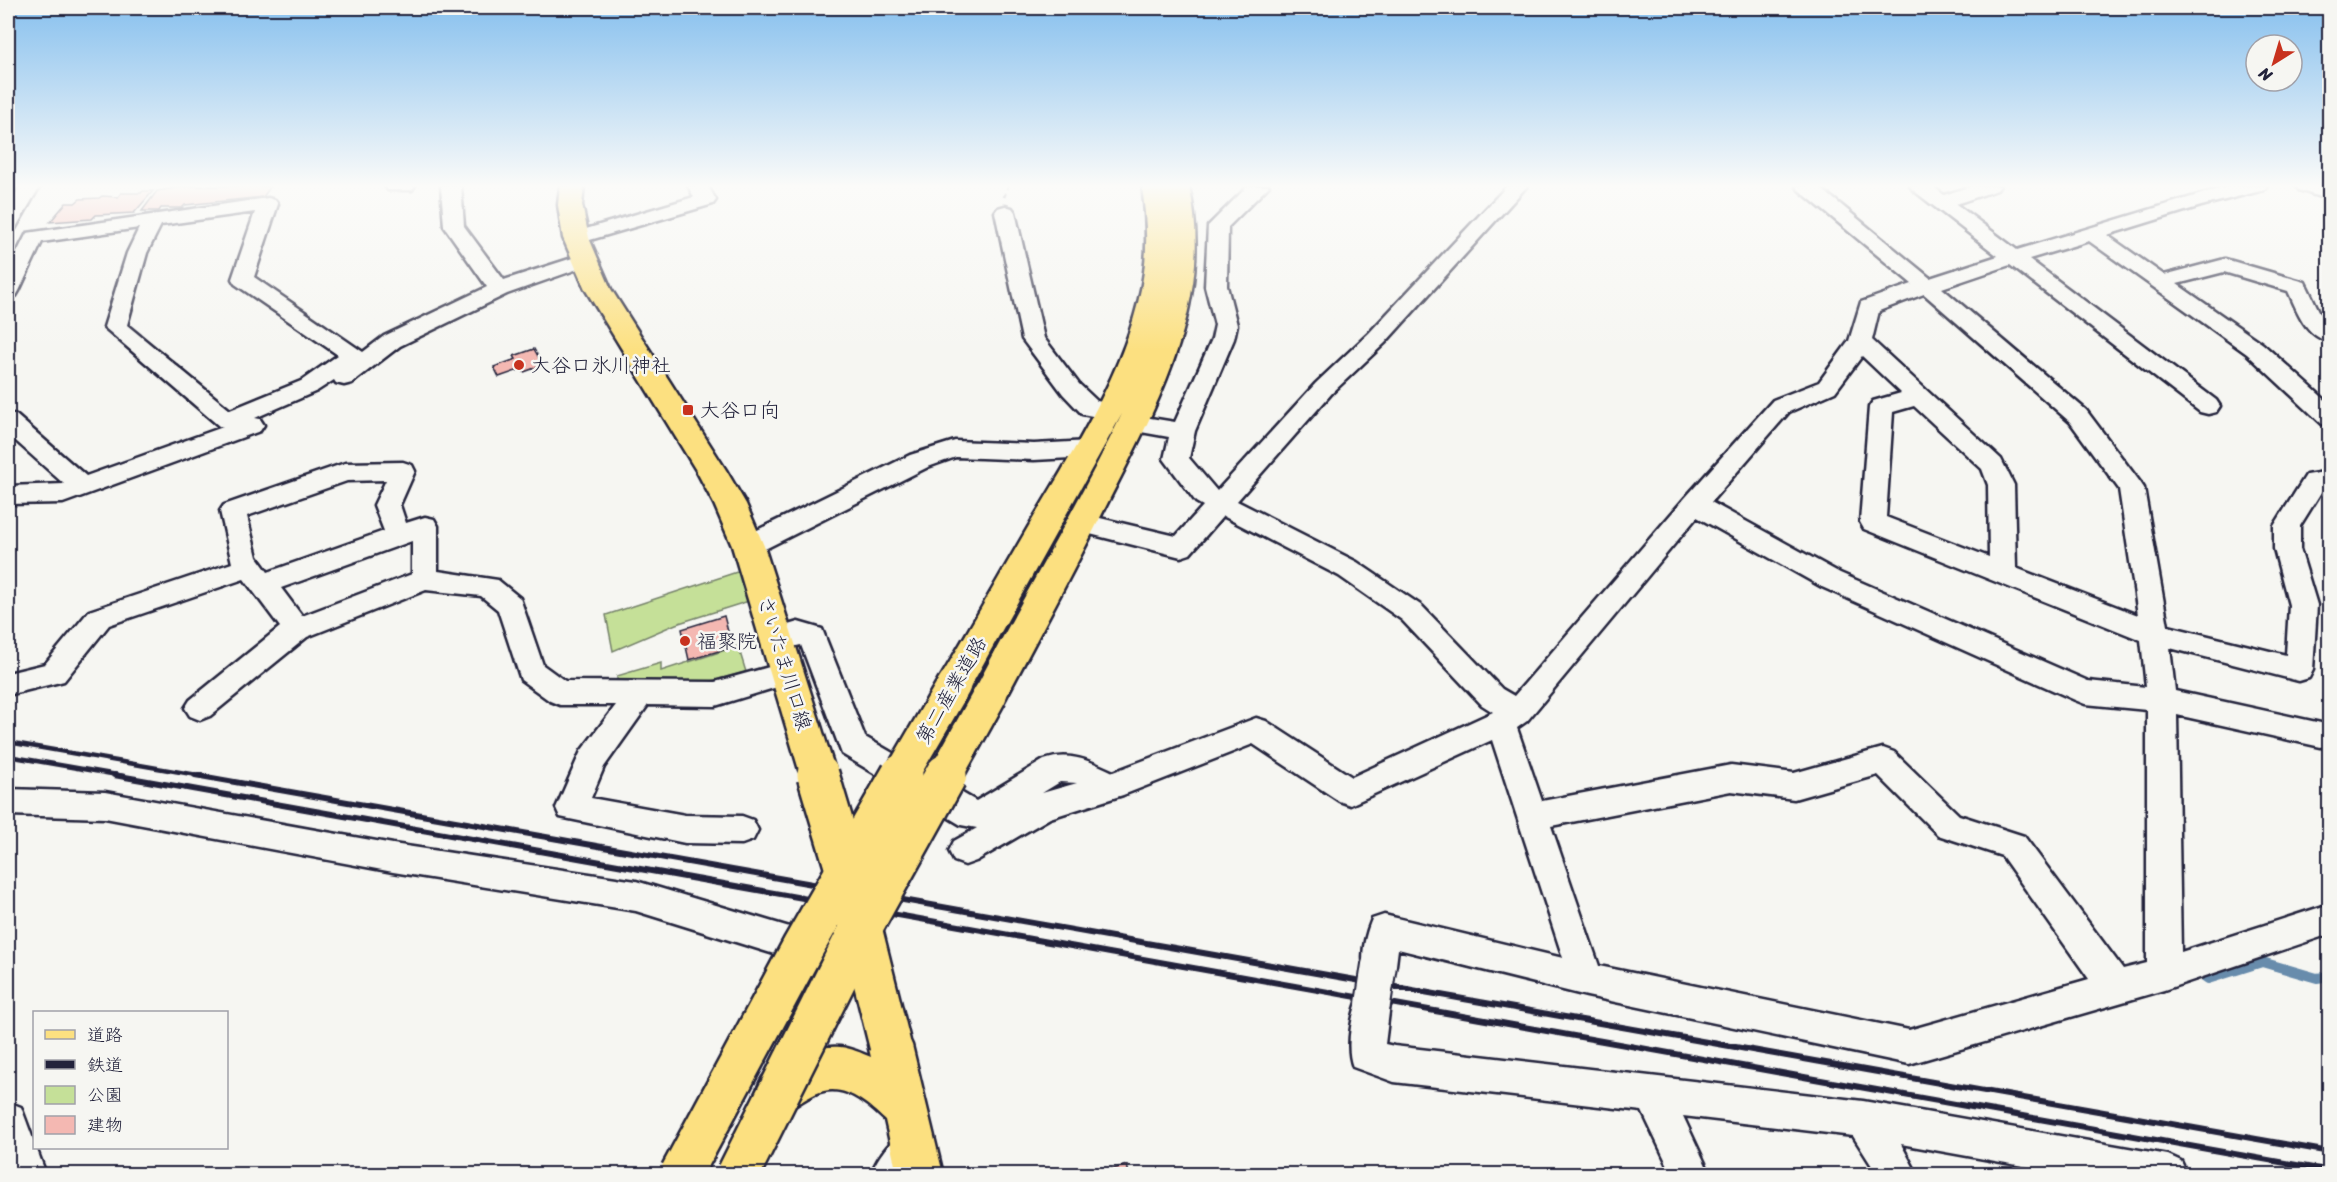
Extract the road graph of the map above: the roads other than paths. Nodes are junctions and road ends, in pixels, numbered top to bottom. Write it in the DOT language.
graph roads {
  1 [pos="31,241"];
  2 [pos="143,241"];
  3 [pos="256,241"];
  4 [pos="465,241"];
  5 [pos="579,241"];
  6 [pos="601,241"];
  7 [pos="1011,241"];
  8 [pos="1160,241"];
  9 [pos="1183,241"];
  10 [pos="1217,241"];
  11 [pos="1466,241"];
  12 [pos="1873,241"];
  13 [pos="1992,241"];
  14 [pos="2067,241"];
  15 [pos="2102,241"];
  16 [pos="29,244"];
  17 [pos="8,248"];
  18 [pos="581,249"];
  19 [pos="2013,257"];
  20 [pos="2160,282"];
  21 [pos="1926,285"];
  22 [pos="499,289"];
  23 [pos="8,291"];
  24 [pos="2324,328"];
  25 [pos="1860,342"];
  26 [pos="1920,396"];
  27 [pos="2208,406"];
  28 [pos="1120,417"];
  29 [pos="2330,418"];
  30 [pos="8,421"];
  31 [pos="1183,431"];
  32 [pos="1089,449"];
  33 [pos="2330,480"];
  34 [pos="83,487"];
  35 [pos="8,495"];
  36 [pos="1221,504"];
  37 [pos="1694,504"];
  38 [pos="1083,523"];
  39 [pos="398,535"];
  40 [pos="748,546"];
  41 [pos="2003,573"];
  42 [pos="256,575"];
  43 [pos="425,580"];
  44 [pos="297,628"];
  45 [pos="2154,633"];
  46 [pos="778,639"];
  47 [pos="787,673"];
  48 [pos="8,684"];
  49 [pos="972,690"];
  50 [pos="640,694"];
  51 [pos="2162,700"];
  52 [pos="200,708"];
  53 [pos="1509,718"];
  54 [pos="2330,737"];
  55 [pos="1112,786"];
  56 [pos="8,802"];
  57 [pos="1532,816"];
  58 [pos="742,830"];
  59 [pos="965,851"];
  60 [pos="848,872"];
  61 [pos="2330,919"];
  62 [pos="861,928"];
  63 [pos="803,947"];
  64 [pos="2169,973"];
  65 [pos="1587,981"];
  66 [pos="2116,988"];
  67 [pos="778,1093"];
  68 [pos="1653,1094"];
  69 [pos="1863,1119"];
  70 [pos="8,1120"];
  71 [pos="907,1150"];
  72 [pos="27,1174"];
  73 [pos="681,1174"];
  74 [pos="738,1174"];
  75 [pos="1691,1174"];
  76 [pos="1898,1174"];
  77 [pos="2168,1174"];
  1 -- 16 [label="street"];
  2 -- 3 [label="street"];
  4 -- 22 [label="street"];
  5 -- 18 [label="main road, さいたま川口線"];
  6 -- 18 [label="street"];
  7 -- 28 [label="street"];
  8 -- 28 [label="main road, 第二産業道路"];
  9 -- 28 [label="main road, 第二産業道路"];
  10 -- 31 [label="street"];
  11 -- 36 [label="street"];
  12 -- 21 [label="street"];
  13 -- 19 [label="street"];
  14 -- 19 [label="street"];
  15 -- 20 [label="street"];
  16 -- 17 [label="street"];
  16 -- 23 [label="street"];
  18 -- 22 [label="street"];
  18 -- 40 [label="main road, さいたま川口線"];
  19 -- 21 [label="street"];
  19 -- 27 [label="street"];
  20 -- 24 [label="street"];
  20 -- 29 [label="street"];
  21 -- 25 [label="street"];
  21 -- 45 [label="street"];
  22 -- 34 [label="street"];
  25 -- 26 [label="street"];
  25 -- 37 [label="street"];
  26 -- 41 [label="street"];
  26 -- 41 [label="street"];
  28 -- 31 [label="street"];
  28 -- 32 [label="main road, 第二産業道路"];
  28 -- 38 [label="main road, 第二産業道路"];
  30 -- 34 [label="street"];
  31 -- 36 [label="street"];
  32 -- 40 [label="street"];
  32 -- 49 [label="main road, 第二産業道路"];
  33 -- 45 [label="street"];
  34 -- 35 [label="street"];
  36 -- 38 [label="street"];
  36 -- 53 [label="street"];
  37 -- 51 [label="street"];
  37 -- 53 [label="street"];
  38 -- 49 [label="main road, 第二産業道路"];
  39 -- 42 [label="street"];
  39 -- 42 [label="street"];
  39 -- 43 [label="street"];
  40 -- 46 [label="main road, さいたま川口線"];
  41 -- 45 [label="street"];
  42 -- 44 [label="street"];
  42 -- 48 [label="street"];
  43 -- 44 [label="street"];
  43 -- 50 [label="street"];
  44 -- 52 [label="street"];
  45 -- 51 [label="street"];
  46 -- 47 [label="main road, さいたま川口線"];
  46 -- 55 [label="street"];
  47 -- 50 [label="street"];
  47 -- 60 [label="main road, さいたま川口線, bridge"];
  49 -- 60 [label="main road, 第二産業道路, bridge"];
  49 -- 62 [label="main road, 第二産業道路, bridge"];
  50 -- 58 [label="street"];
  51 -- 54 [label="street"];
  51 -- 64 [label="street"];
  53 -- 55 [label="street"];
  53 -- 57 [label="street"];
  55 -- 59 [label="street"];
  56 -- 63 [label="street"];
  57 -- 65 [label="street"];
  57 -- 66 [label="street"];
  60 -- 62 [label="main road, さいたま川口線, bridge"];
  60 -- 63 [label="main road, 第二産業道路, bridge"];
  61 -- 64 [label="street"];
  62 -- 67 [label="main road, 第二産業道路, bridge"];
  62 -- 71 [label="main road, さいたま川口線, bridge"];
  63 -- 73 [label="main road, 第二産業道路, bridge"];
  64 -- 66 [label="street"];
  65 -- 66 [label="street"];
  65 -- 68 [label="street, bridge"];
  67 -- 71 [label="main road"];
  67 -- 74 [label="main road, 第二産業道路, bridge"];
  68 -- 69 [label="street"];
  68 -- 75 [label="street"];
  69 -- 76 [label="street"];
  69 -- 77 [label="street"];
  70 -- 72 [label="street"];
}
